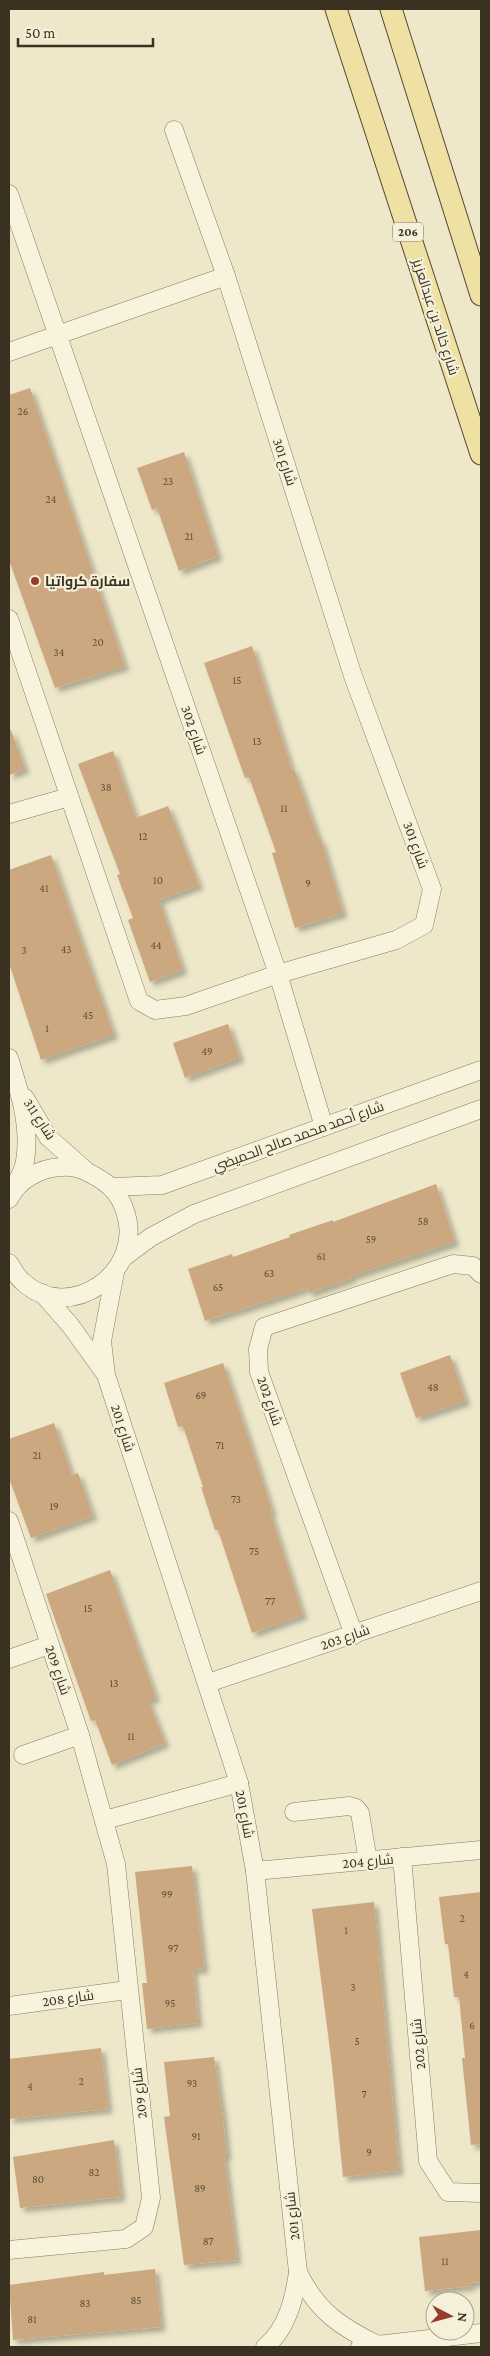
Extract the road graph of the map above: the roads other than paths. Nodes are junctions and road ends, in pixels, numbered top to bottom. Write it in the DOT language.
graph roads {
  1 [pos="336,9"];
  2 [pos="391,9"];
  3 [pos="174,130"];
  4 [pos="9,194"];
  5 [pos="16,238"];
  6 [pos="226,276"];
  7 [pos="481,295"];
  8 [pos="58,335"];
  9 [pos="9,352"];
  10 [pos="481,454"];
  11 [pos="9,619"];
  12 [pos="69,797"];
  13 [pos="9,814"];
  14 [pos="278,974"];
  15 [pos="9,1058"];
  16 [pos="481,1070"];
  17 [pos="18,1086"];
  18 [pos="481,1109"];
  19 [pos="324,1127"];
  20 [pos="86,1170"];
  21 [pos="112,1187"];
  22 [pos="11,1195"];
  23 [pos="124,1257"];
  24 [pos="9,1264"];
  25 [pos="115,1272"];
  26 [pos="481,1274"];
  27 [pos="16,1284"];
  28 [pos="42,1293"];
  29 [pos="106,1375"];
  30 [pos="9,1521"];
  31 [pos="481,1591"];
  32 [pos="354,1634"];
  33 [pos="49,1645"];
  34 [pos="9,1659"];
  35 [pos="208,1683"];
  36 [pos="80,1735"];
  37 [pos="23,1755"];
  38 [pos="239,1783"];
  39 [pos="294,1812"];
  40 [pos="105,1820"];
  41 [pos="481,1850"];
  42 [pos="402,1858"];
  43 [pos="368,1860"];
  44 [pos="255,1871"];
  45 [pos="127,1990"];
  46 [pos="9,2006"];
  47 [pos="481,2193"];
  48 [pos="9,2250"];
  49 [pos="298,2272"];
  50 [pos="481,2333"];
  51 [pos="378,2345"];
  52 [pos="265,2347"];
  53 [pos="360,2347"];
  1 -- 10 [label="main road, شارع خالد بن عبدالعزيز / 206"];
  2 -- 7 [label="main road"];
  3 -- 6 [label="street, شارع 301"];
  4 -- 5 [label="street, شارع 302"];
  5 -- 8 [label="street, شارع 302"];
  6 -- 8 [label="street"];
  6 -- 14 [label="street, شارع 301"];
  8 -- 9 [label="street"];
  8 -- 14 [label="street, شارع 302"];
  11 -- 12 [label="street, شارع 301"];
  12 -- 13 [label="street"];
  12 -- 14 [label="street, شارع 301"];
  14 -- 19 [label="street, شارع 302"];
  15 -- 17 [label="street, شارع 311"];
  16 -- 19 [label="street, شارع أحمد محمد صالح الحميضي"];
  17 -- 20 [label="street, شارع 311"];
  17 -- 22 [label="street, شارع 311"];
  18 -- 23 [label="street"];
  19 -- 21 [label="street, شارع أحمد محمد صالح الحميضي"];
  20 -- 21 [label="street, شارع 311"];
  20 -- 22 [label="street"];
  21 -- 23 [label="street"];
  23 -- 25 [label="street"];
  24 -- 27 [label="street"];
  25 -- 28 [label="street"];
  25 -- 29 [label="street, شارع 201"];
  26 -- 32 [label="street, شارع 202"];
  27 -- 28 [label="street"];
  28 -- 29 [label="street, شارع 201"];
  29 -- 35 [label="street, شارع 201"];
  30 -- 33 [label="street, شارع 209"];
  31 -- 32 [label="street, شارع 203"];
  32 -- 35 [label="street, شارع 203"];
  33 -- 34 [label="street"];
  33 -- 36 [label="street, شارع 209"];
  35 -- 38 [label="street, شارع 201"];
  36 -- 37 [label="street"];
  36 -- 40 [label="street, شارع 209"];
  38 -- 40 [label="street"];
  38 -- 44 [label="street, شارع 201"];
  39 -- 43 [label="street"];
  40 -- 45 [label="street, شارع 209"];
  41 -- 42 [label="street, شارع 204"];
  42 -- 43 [label="street, شارع 204"];
  42 -- 47 [label="street, شارع 202"];
  43 -- 44 [label="street, شارع 204"];
  44 -- 49 [label="street, شارع 201"];
  45 -- 46 [label="street, شارع 208"];
  45 -- 48 [label="street, شارع 209"];
  49 -- 51 [label="street, شارع 201"];
  49 -- 52 [label="street, شارع 201"];
  50 -- 51 [label="street"];
  51 -- 53 [label="street"];
}
